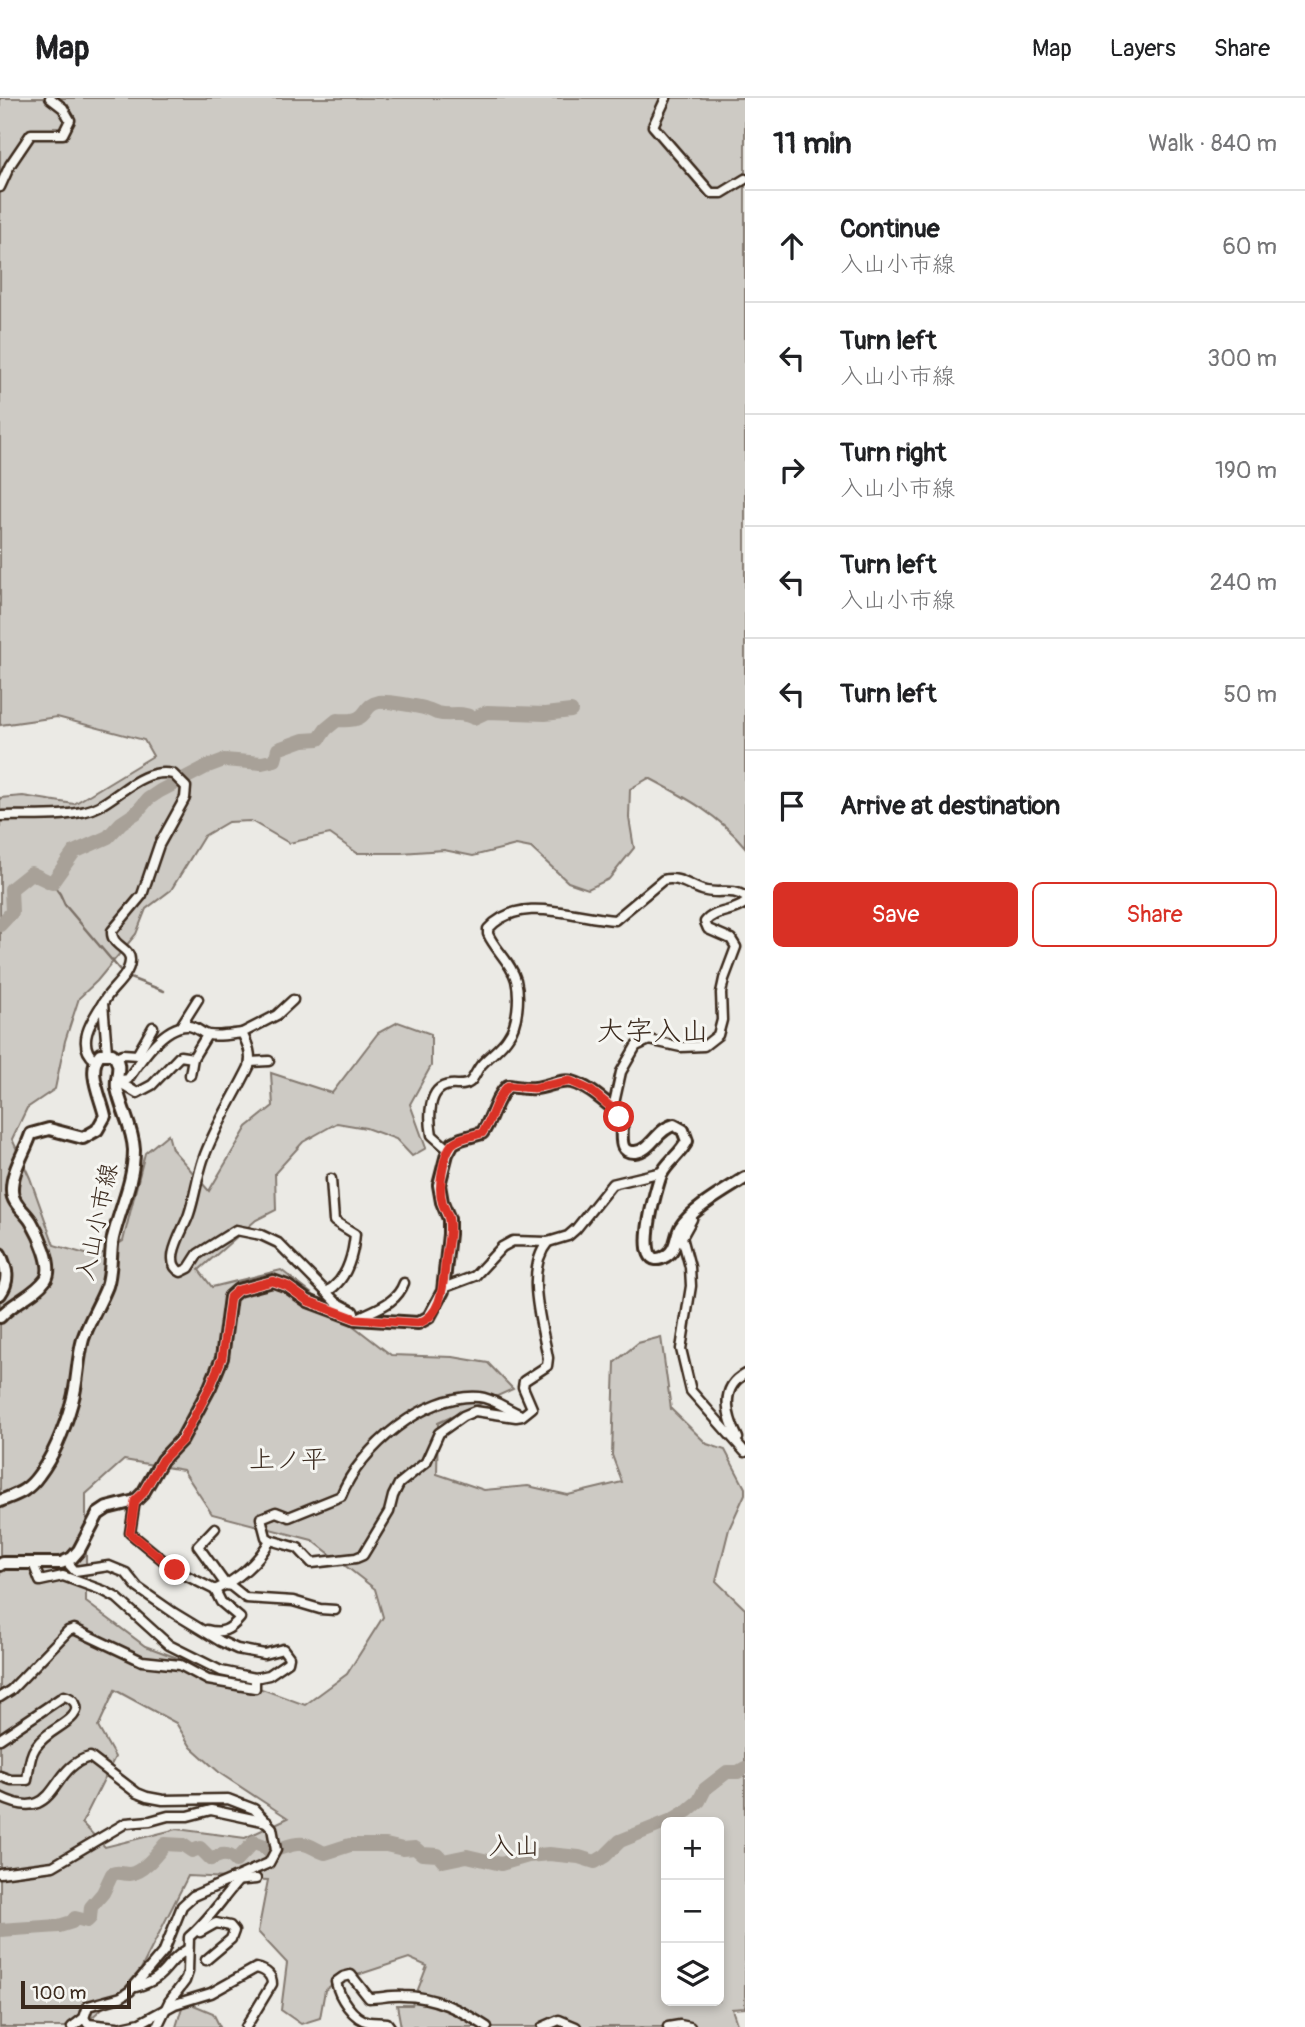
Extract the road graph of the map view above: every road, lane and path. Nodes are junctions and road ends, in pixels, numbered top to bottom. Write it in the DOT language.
graph roads {
  1 [pos="50,98"];
  2 [pos="666,98"];
  3 [pos="745,179"];
  4 [pos="0,187"];
  5 [pos="0,816"];
  6 [pos="745,897"];
  7 [pos="745,903"];
  8 [pos="198,999"];
  9 [pos="293,1000"];
  10 [pos="103,1003"];
  11 [pos="181,1026"];
  12 [pos="153,1027"];
  13 [pos="242,1033"];
  14 [pos="207,1035"];
  15 [pos="111,1055"];
  16 [pos="193,1058"];
  17 [pos="95,1060"];
  18 [pos="269,1061"];
  19 [pos="250,1062"];
  20 [pos="190,1075"];
  21 [pos="117,1081"];
  22 [pos="612,1108"];
  23 [pos="449,1150"];
  24 [pos="662,1172"];
  25 [pos="745,1178"];
  26 [pos="331,1179"];
  27 [pos="691,1216"];
  28 [pos="548,1242"];
  29 [pos="0,1254"];
  30 [pos="404,1283"];
  31 [pos="443,1288"];
  32 [pos="326,1292"];
  33 [pos="0,1294"];
  34 [pos="0,1317"];
  35 [pos="356,1319"];
  36 [pos="745,1374"];
  37 [pos="522,1416"];
  38 [pos="744,1450"];
  39 [pos="0,1501"];
  40 [pos="135,1501"];
  41 [pos="215,1528"];
  42 [pos="270,1540"];
  43 [pos="66,1561"];
  44 [pos="33,1563"];
  45 [pos="0,1565"];
  46 [pos="226,1585"];
  47 [pos="215,1590"];
  48 [pos="335,1610"];
  49 [pos="204,1631"];
  50 [pos="255,1678"];
  51 [pos="0,1697"];
  52 [pos="0,1740"];
  53 [pos="0,1776"];
  54 [pos="0,1797"];
  55 [pos="267,1822"];
  56 [pos="0,1873"];
  57 [pos="256,1879"];
  58 [pos="238,1881"];
  59 [pos="227,1882"];
  60 [pos="194,1933"];
  61 [pos="188,1949"];
  62 [pos="206,1961"];
  63 [pos="134,1987"];
  64 [pos="166,2009"];
  65 [pos="83,2018"];
  66 [pos="72,2027"];
  67 [pos="119,2027"];
  68 [pos="157,2027"];
  69 [pos="246,2027"];
  70 [pos="390,2027"];
  71 [pos="487,2027"];
  72 [pos="542,2027"];
  73 [pos="576,2027"];
  74 [pos="668,2027"];
  75 [pos="690,2027"];
  1 -- 4 [label="street"];
  2 -- 3 [label="street"];
  5 -- 10 [label="street"];
  6 -- 23 [label="street"];
  7 -- 22 [label="street"];
  8 -- 11 [label="street"];
  9 -- 13 [label="street"];
  10 -- 15 [label="street"];
  10 -- 17 [label="street"];
  11 -- 14 [label="street"];
  11 -- 21 [label="street"];
  12 -- 15 [label="street"];
  13 -- 14 [label="street"];
  13 -- 19 [label="street"];
  14 -- 16 [label="street"];
  15 -- 17 [label="main road"];
  15 -- 21 [label="main road, 入山小市線"];
  16 -- 20 [label="street"];
  16 -- 21 [label="street"];
  17 -- 34 [label="main road, 入山小市線"];
  18 -- 19 [label="street"];
  19 -- 32 [label="street"];
  21 -- 39 [label="main road, 入山小市線"];
  22 -- 23 [label="main road"];
  22 -- 24 [label="main road"];
  23 -- 31 [label="main road"];
  24 -- 27 [label="main road"];
  24 -- 28 [label="street"];
  25 -- 27 [label="main road"];
  26 -- 32 [label="street"];
  27 -- 38 [label="street"];
  28 -- 31 [label="street"];
  28 -- 37 [label="street"];
  29 -- 33 [label="main road"];
  30 -- 35 [label="street"];
  31 -- 35 [label="main road"];
  32 -- 35 [label="street"];
  35 -- 40 [label="main road"];
  36 -- 38 [label="street"];
  37 -- 42 [label="street"];
  37 -- 42 [label="street"];
  40 -- 43 [label="main road"];
  40 -- 47 [label="street"];
  41 -- 46 [label="street"];
  42 -- 46 [label="street"];
  43 -- 44 [label="main road"];
  43 -- 49 [label="street"];
  44 -- 45 [label="main road"];
  44 -- 50 [label="street"];
  46 -- 47 [label="street"];
  46 -- 48 [label="street"];
  47 -- 49 [label="street"];
  49 -- 50 [label="street"];
  50 -- 51 [label="street"];
  52 -- 53 [label="street"];
  54 -- 55 [label="street"];
  55 -- 56 [label="street"];
  55 -- 59 [label="street"];
  57 -- 58 [label="street"];
  58 -- 59 [label="street"];
  58 -- 60 [label="street"];
  59 -- 63 [label="street"];
  60 -- 61 [label="street"];
  60 -- 62 [label="street"];
  61 -- 63 [label="street"];
  61 -- 64 [label="street"];
  63 -- 65 [label="street"];
  64 -- 67 [label="street"];
  64 -- 68 [label="street"];
  64 -- 69 [label="street"];
  65 -- 66 [label="street"];
  65 -- 67 [label="street"];
  70 -- 71 [label="street"];
  72 -- 73 [label="street"];
  74 -- 75 [label="street"];
}
